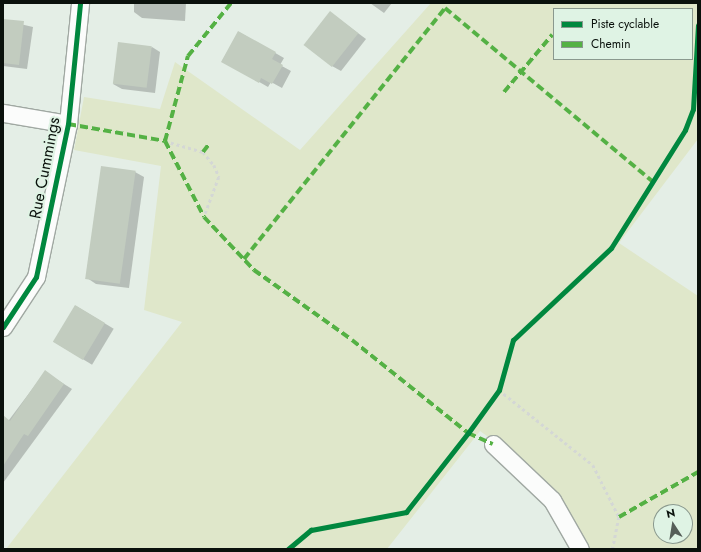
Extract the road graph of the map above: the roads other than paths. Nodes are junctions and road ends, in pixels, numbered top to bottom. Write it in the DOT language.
graph roads {
  1 [pos="80,3"];
  2 [pos="3,114"];
  3 [pos="68,124"];
  4 [pos="3,327"];
  5 [pos="493,444"];
  6 [pos="580,549"];
  1 -- 3 [label="street, Rue Cummings"];
  2 -- 3 [label="street"];
  3 -- 4 [label="street, Rue Cummings"];
  5 -- 6 [label="street"];
}
